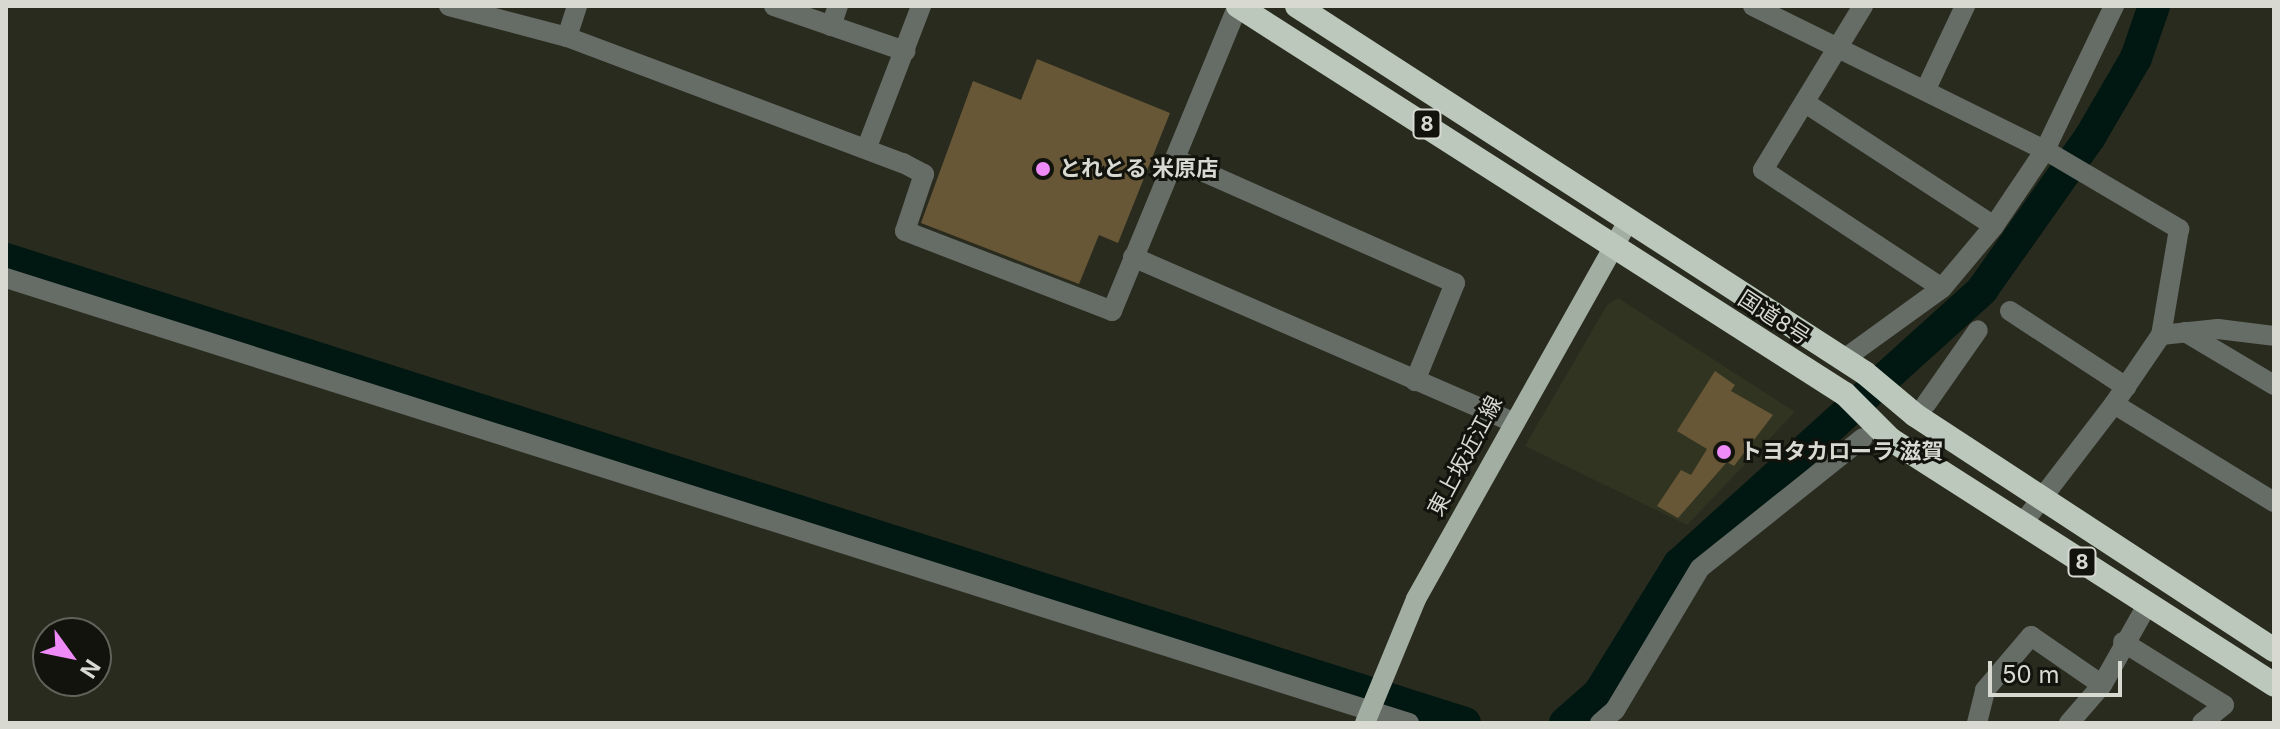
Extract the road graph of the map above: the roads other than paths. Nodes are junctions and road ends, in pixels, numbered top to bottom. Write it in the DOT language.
graph roads {
  1 [pos="449,6"];
  2 [pos="577,6"];
  3 [pos="774,6"];
  4 [pos="921,6"];
  5 [pos="1238,6"];
  6 [pos="1297,6"];
  7 [pos="1753,6"];
  8 [pos="1863,6"];
  9 [pos="1965,6"];
  10 [pos="2114,6"];
  11 [pos="834,16"];
  12 [pos="567,37"];
  13 [pos="1843,48"];
  14 [pos="905,51"];
  15 [pos="1926,89"];
  16 [pos="1807,104"];
  17 [pos="867,147"];
  18 [pos="2049,153"];
  19 [pos="1177,160"];
  20 [pos="1628,221"];
  21 [pos="1994,226"];
  22 [pos="1613,246"];
  23 [pos="1133,257"];
  24 [pos="6,278"];
  25 [pos="1942,288"];
  26 [pos="2010,311"];
  27 [pos="1978,330"];
  28 [pos="2185,332"];
  29 [pos="2161,335"];
  30 [pos="2274,336"];
  31 [pos="1854,366"];
  32 [pos="1415,381"];
  33 [pos="2274,385"];
  34 [pos="2120,396"];
  35 [pos="1921,409"];
  36 [pos="1511,421"];
  37 [pos="1863,438"];
  38 [pos="2037,497"];
  39 [pos="2274,502"];
  40 [pos="2022,524"];
  41 [pos="2147,605"];
  42 [pos="2123,642"];
  43 [pos="2274,650"];
  44 [pos="2102,685"];
  45 [pos="2274,685"];
  46 [pos="1372,706"];
  47 [pos="1409,723"];
  48 [pos="1600,723"];
  49 [pos="1977,723"];
  50 [pos="2069,723"];
  51 [pos="2202,723"];
  1 -- 12 [label="street"];
  2 -- 12 [label="street"];
  3 -- 11 [label="street"];
  4 -- 14 [label="street"];
  5 -- 19 [label="street"];
  5 -- 22 [label="highway, 国道8号 / 8"];
  6 -- 20 [label="highway, 国道8号 / 8"];
  7 -- 13 [label="street"];
  8 -- 13 [label="street"];
  9 -- 15 [label="street"];
  10 -- 18 [label="street"];
  11 -- 14 [label="street"];
  12 -- 17 [label="street"];
  13 -- 15 [label="street"];
  13 -- 16 [label="street"];
  14 -- 17 [label="street"];
  15 -- 18 [label="street"];
  16 -- 21 [label="street"];
  16 -- 25 [label="street"];
  17 -- 23 [label="street"];
  18 -- 21 [label="street"];
  18 -- 29 [label="street"];
  19 -- 23 [label="street"];
  19 -- 32 [label="street"];
  20 -- 22 [label="main road, 東上坂近江線"];
  20 -- 31 [label="highway, 国道8号 / 8"];
  21 -- 25 [label="street"];
  22 -- 36 [label="main road, 東上坂近江線"];
  22 -- 40 [label="highway, 国道8号 / 8"];
  23 -- 32 [label="street"];
  24 -- 46 [label="street"];
  25 -- 31 [label="street"];
  26 -- 34 [label="street"];
  27 -- 35 [label="street"];
  28 -- 29 [label="street"];
  28 -- 30 [label="street"];
  28 -- 33 [label="street"];
  29 -- 34 [label="street"];
  31 -- 35 [label="highway, 国道8号 / 8"];
  32 -- 36 [label="street"];
  34 -- 38 [label="street"];
  34 -- 39 [label="street"];
  35 -- 38 [label="highway, 国道8号 / 8"];
  36 -- 46 [label="main road, 東上坂近江線"];
  37 -- 48 [label="street"];
  38 -- 40 [label="street"];
  38 -- 43 [label="highway, 国道8号 / 8"];
  40 -- 41 [label="highway, 国道8号 / 8"];
  41 -- 42 [label="street"];
  41 -- 45 [label="highway, 国道8号 / 8"];
  42 -- 44 [label="street"];
  42 -- 51 [label="street"];
  44 -- 49 [label="street"];
  44 -- 50 [label="street"];
  46 -- 47 [label="street"];
}
